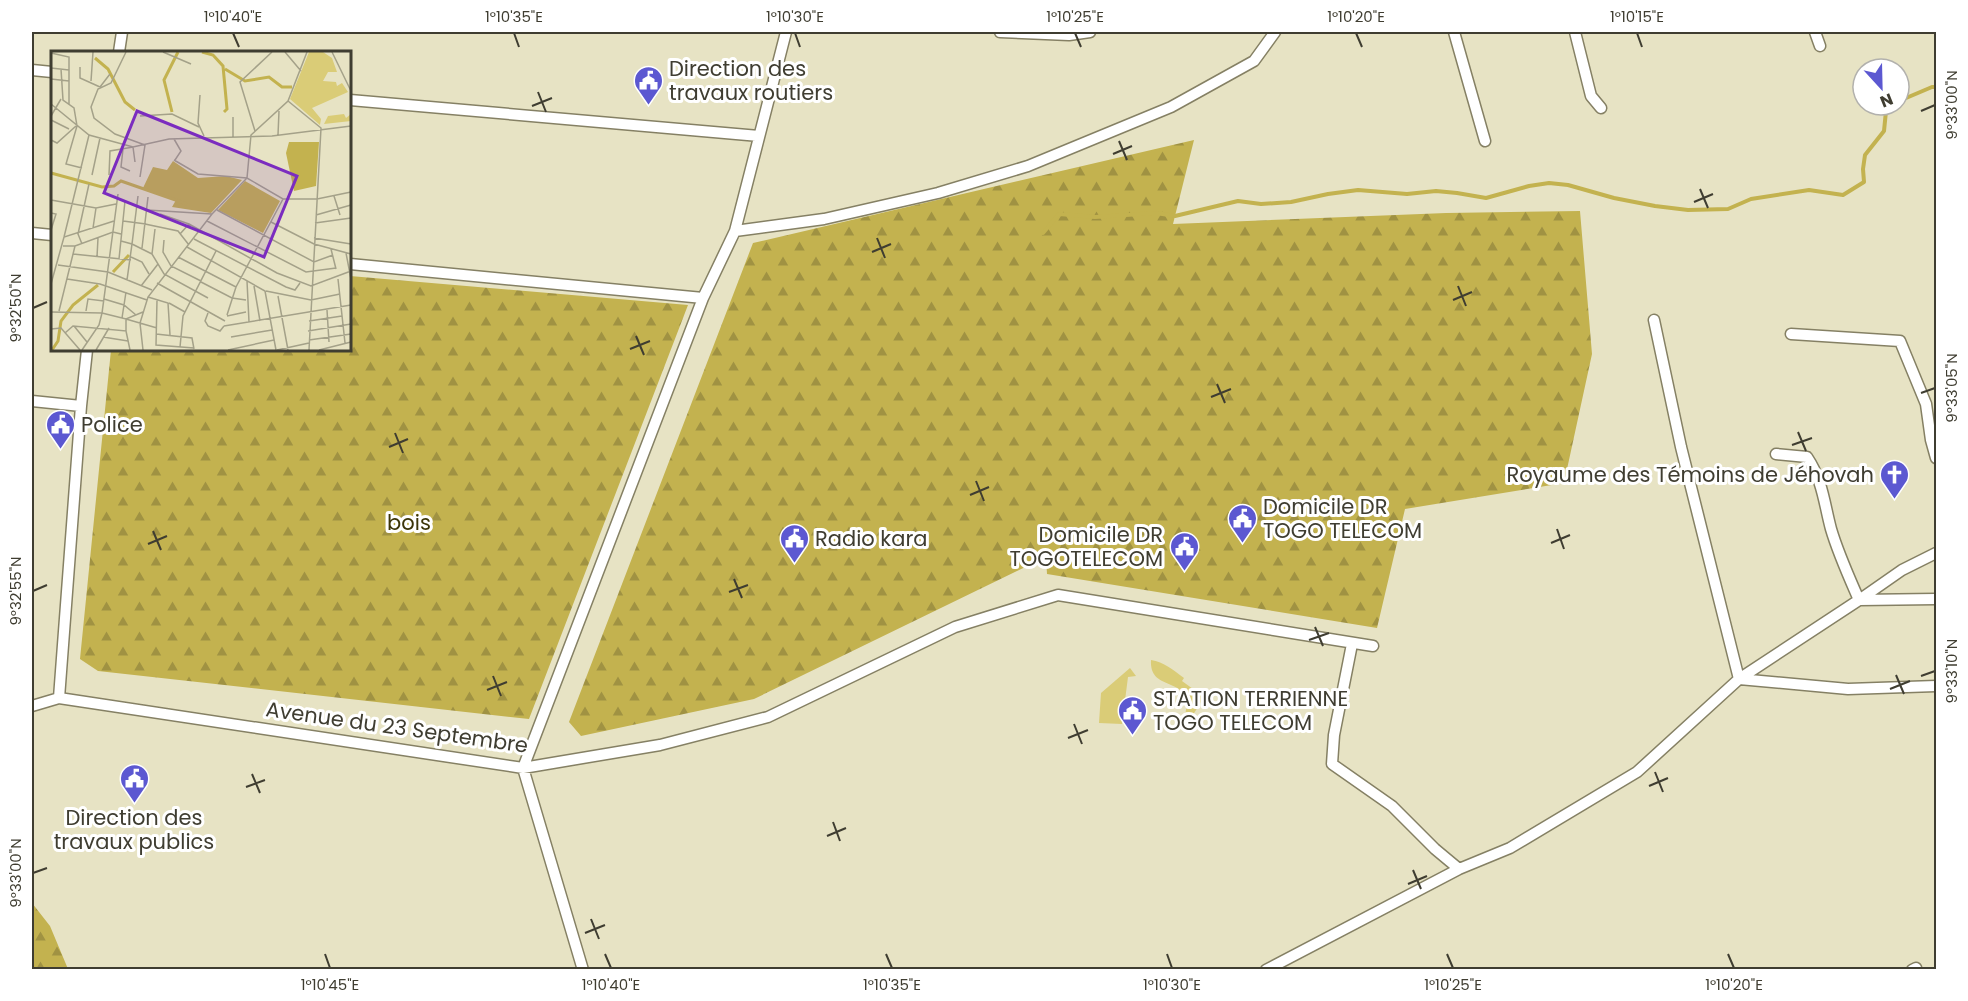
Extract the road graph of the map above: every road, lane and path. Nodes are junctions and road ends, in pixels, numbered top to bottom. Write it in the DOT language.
graph roads {
  1 [pos="122,32"];
  2 [pos="786,32"];
  3 [pos="1000,32"];
  4 [pos="1090,32"];
  5 [pos="1275,32"];
  6 [pos="1454,32"];
  7 [pos="1575,32"];
  8 [pos="1815,32"];
  9 [pos="1820,46"];
  10 [pos="119,51"];
  11 [pos="32,70"];
  12 [pos="51,72"];
  13 [pos="351,100"];
  14 [pos="1601,108"];
  15 [pos="759,136"];
  16 [pos="1485,141"];
  17 [pos="735,231"];
  18 [pos="32,233"];
  19 [pos="51,235"];
  20 [pos="351,264"];
  21 [pos="703,297"];
  22 [pos="1654,320"];
  23 [pos="1791,334"];
  24 [pos="87,351"];
  25 [pos="32,401"];
  26 [pos="81,406"];
  27 [pos="1776,454"];
  28 [pos="1936,458"];
  29 [pos="1936,553"];
  30 [pos="1936,598"];
  31 [pos="1859,600"];
  32 [pos="1352,644"];
  33 [pos="1373,646"];
  34 [pos="1740,679"];
  35 [pos="1936,686"];
  36 [pos="59,699"];
  37 [pos="32,706"];
  38 [pos="524,768"];
  39 [pos="1459,869"];
  40 [pos="583,969"];
  41 [pos="1266,969"];
  1 -- 10 [label="street"];
  2 -- 15 [label="street"];
  3 -- 4 [label="street"];
  5 -- 17 [label="street"];
  6 -- 16 [label="street"];
  7 -- 14 [label="street"];
  8 -- 9 [label="street"];
  11 -- 12 [label="street"];
  13 -- 15 [label="street"];
  15 -- 17 [label="street"];
  17 -- 21 [label="street"];
  18 -- 19 [label="street"];
  20 -- 21 [label="street"];
  21 -- 38 [label="street"];
  22 -- 34 [label="street"];
  23 -- 28 [label="street"];
  24 -- 26 [label="street"];
  25 -- 26 [label="street"];
  26 -- 36 [label="street"];
  27 -- 31 [label="street"];
  29 -- 31 [label="street"];
  30 -- 31 [label="street"];
  31 -- 34 [label="street"];
  32 -- 33 [label="street, Avenue du 23 Septembre"];
  32 -- 38 [label="street, Avenue du 23 Septembre"];
  32 -- 39 [label="street"];
  34 -- 35 [label="street"];
  34 -- 39 [label="street"];
  36 -- 37 [label="street, Avenue du 23 Septembre"];
  36 -- 38 [label="street, Avenue du 23 Septembre"];
  38 -- 40 [label="street"];
  39 -- 41 [label="street"];
}
